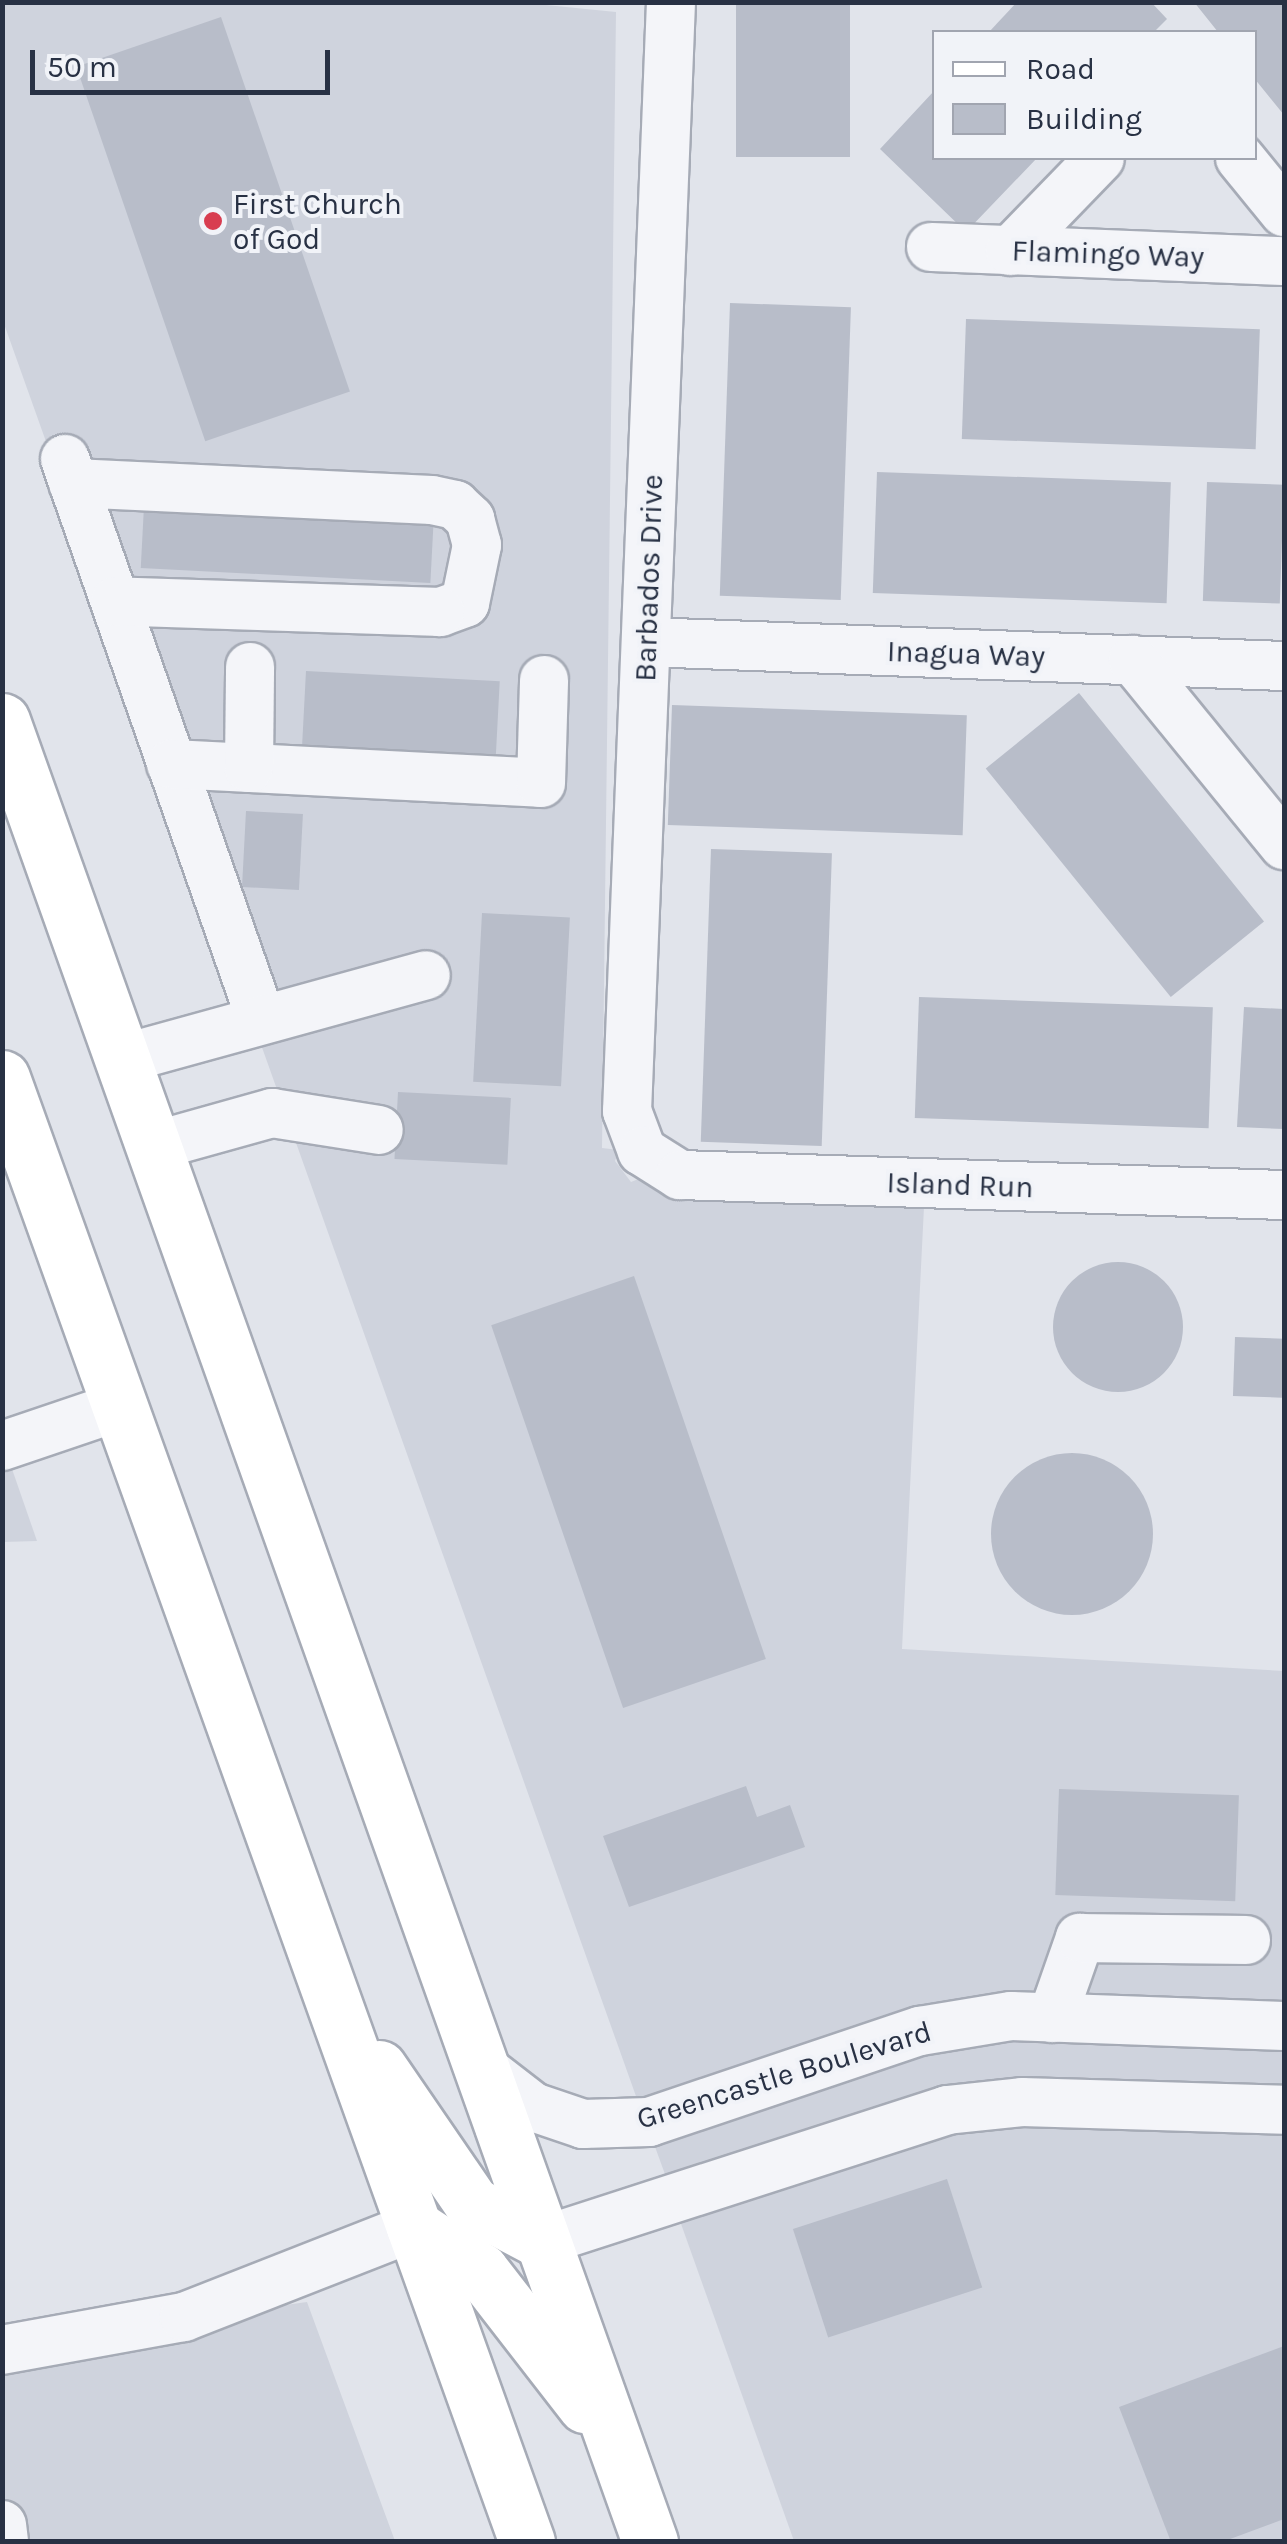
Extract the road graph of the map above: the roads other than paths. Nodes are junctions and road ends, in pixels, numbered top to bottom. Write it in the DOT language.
graph roads {
  1 [pos="671,2"];
  2 [pos="1098,160"];
  3 [pos="1242,160"];
  4 [pos="1284,212"];
  5 [pos="931,247"];
  6 [pos="1010,251"];
  7 [pos="1284,261"];
  8 [pos="115,601"];
  9 [pos="647,642"];
  10 [pos="1133,660"];
  11 [pos="1284,666"];
  12 [pos="250,667"];
  13 [pos="544,680"];
  14 [pos="2,721"];
  15 [pos="171,764"];
  16 [pos="249,768"];
  17 [pos="1284,845"];
  18 [pos="426,975"];
  19 [pos="261,1019"];
  20 [pos="122,1059"];
  21 [pos="2,1078"];
  22 [pos="379,1130"];
  23 [pos="154,1146"];
  24 [pos="642,1152"];
  25 [pos="19,1175"];
  26 [pos="1284,1195"];
  27 [pos="120,1406"];
  28 [pos="2,1446"];
  29 [pos="1246,1940"];
  30 [pos="334,2004"];
  31 [pos="1052,2018"];
  32 [pos="1284,2026"];
  33 [pos="480,2066"];
  34 [pos="1284,2110"];
  35 [pos="414,2227"];
  36 [pos="542,2241"];
  37 [pos="2,2350"];
  38 [pos="615,2443"];
  39 [pos="2,2525"];
  40 [pos="4,2542"];
  41 [pos="527,2542"];
  42 [pos="650,2542"];
  1 -- 9 [label="street, Barbados Drive"];
  2 -- 6 [label="street"];
  3 -- 4 [label="street"];
  5 -- 6 [label="street, Flamingo Way"];
  6 -- 7 [label="street, Flamingo Way"];
  8 -- 8 [label="street"];
  8 -- 15 [label="street"];
  9 -- 10 [label="street, Inagua Way"];
  9 -- 24 [label="street, Barbados Drive"];
  10 -- 11 [label="street, Inagua Way"];
  10 -- 17 [label="street"];
  12 -- 16 [label="street"];
  13 -- 16 [label="street"];
  14 -- 20 [label="main road"];
  15 -- 16 [label="street"];
  15 -- 19 [label="street"];
  18 -- 19 [label="street"];
  19 -- 20 [label="street"];
  20 -- 23 [label="main road"];
  21 -- 25 [label="main road"];
  22 -- 23 [label="street"];
  23 -- 33 [label="main road"];
  24 -- 26 [label="street, Island Run"];
  25 -- 27 [label="main road"];
  27 -- 28 [label="street"];
  27 -- 30 [label="main road"];
  29 -- 31 [label="street"];
  30 -- 35 [label="main road"];
  30 -- 36 [label="main road"];
  31 -- 32 [label="street, Greencastle Boulevard"];
  31 -- 33 [label="street, Greencastle Boulevard"];
  33 -- 36 [label="main road"];
  34 -- 36 [label="street"];
  35 -- 37 [label="street"];
  35 -- 38 [label="main road"];
  35 -- 41 [label="main road"];
  36 -- 38 [label="main road"];
  38 -- 42 [label="main road"];
  39 -- 40 [label="street"];
}
